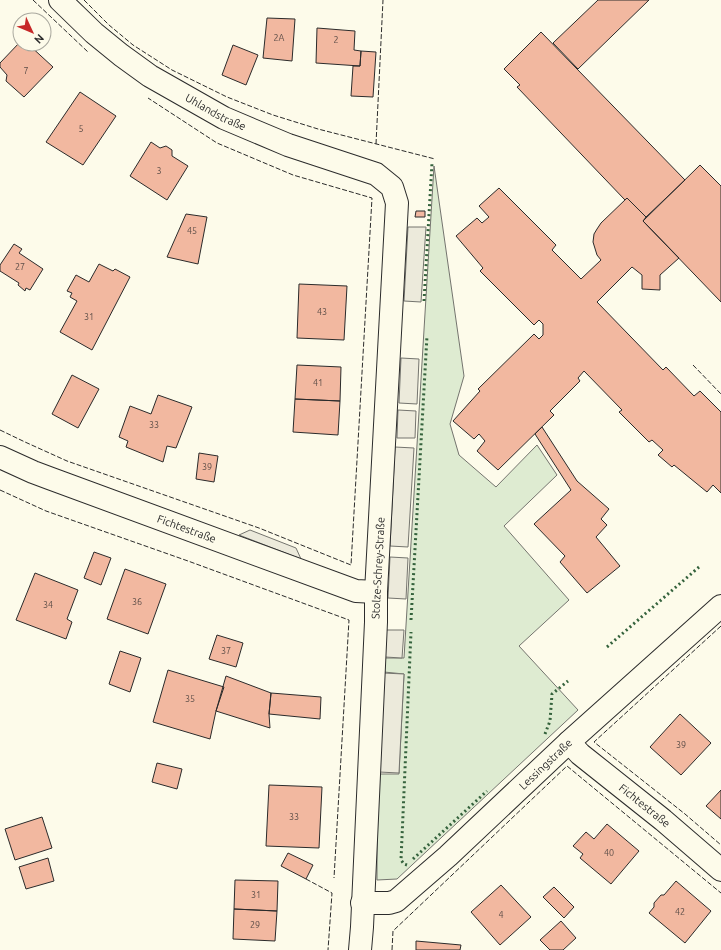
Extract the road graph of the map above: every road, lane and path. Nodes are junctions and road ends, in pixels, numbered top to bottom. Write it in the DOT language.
graph roads {
  1 [pos="60,0"];
  2 [pos="392,187"];
  3 [pos="0,457"];
  4 [pos="376,592"];
  5 [pos="721,606"];
  6 [pos="568,742"];
  7 [pos="721,870"];
  8 [pos="362,903"];
  9 [pos="360,950"];
  1 -- 2 [label="street, Uhlandstraße"];
  2 -- 4 [label="street, Stolze-Schrey-Straße"];
  3 -- 4 [label="street, Fichtestraße"];
  4 -- 8 [label="street, Stolze-Schrey-Straße"];
  5 -- 6 [label="street, Lessingstraße"];
  6 -- 7 [label="street, Fichtestraße"];
  6 -- 8 [label="street, Lessingstraße"];
  8 -- 9 [label="street, Stolze-Schrey-Straße"];
}
